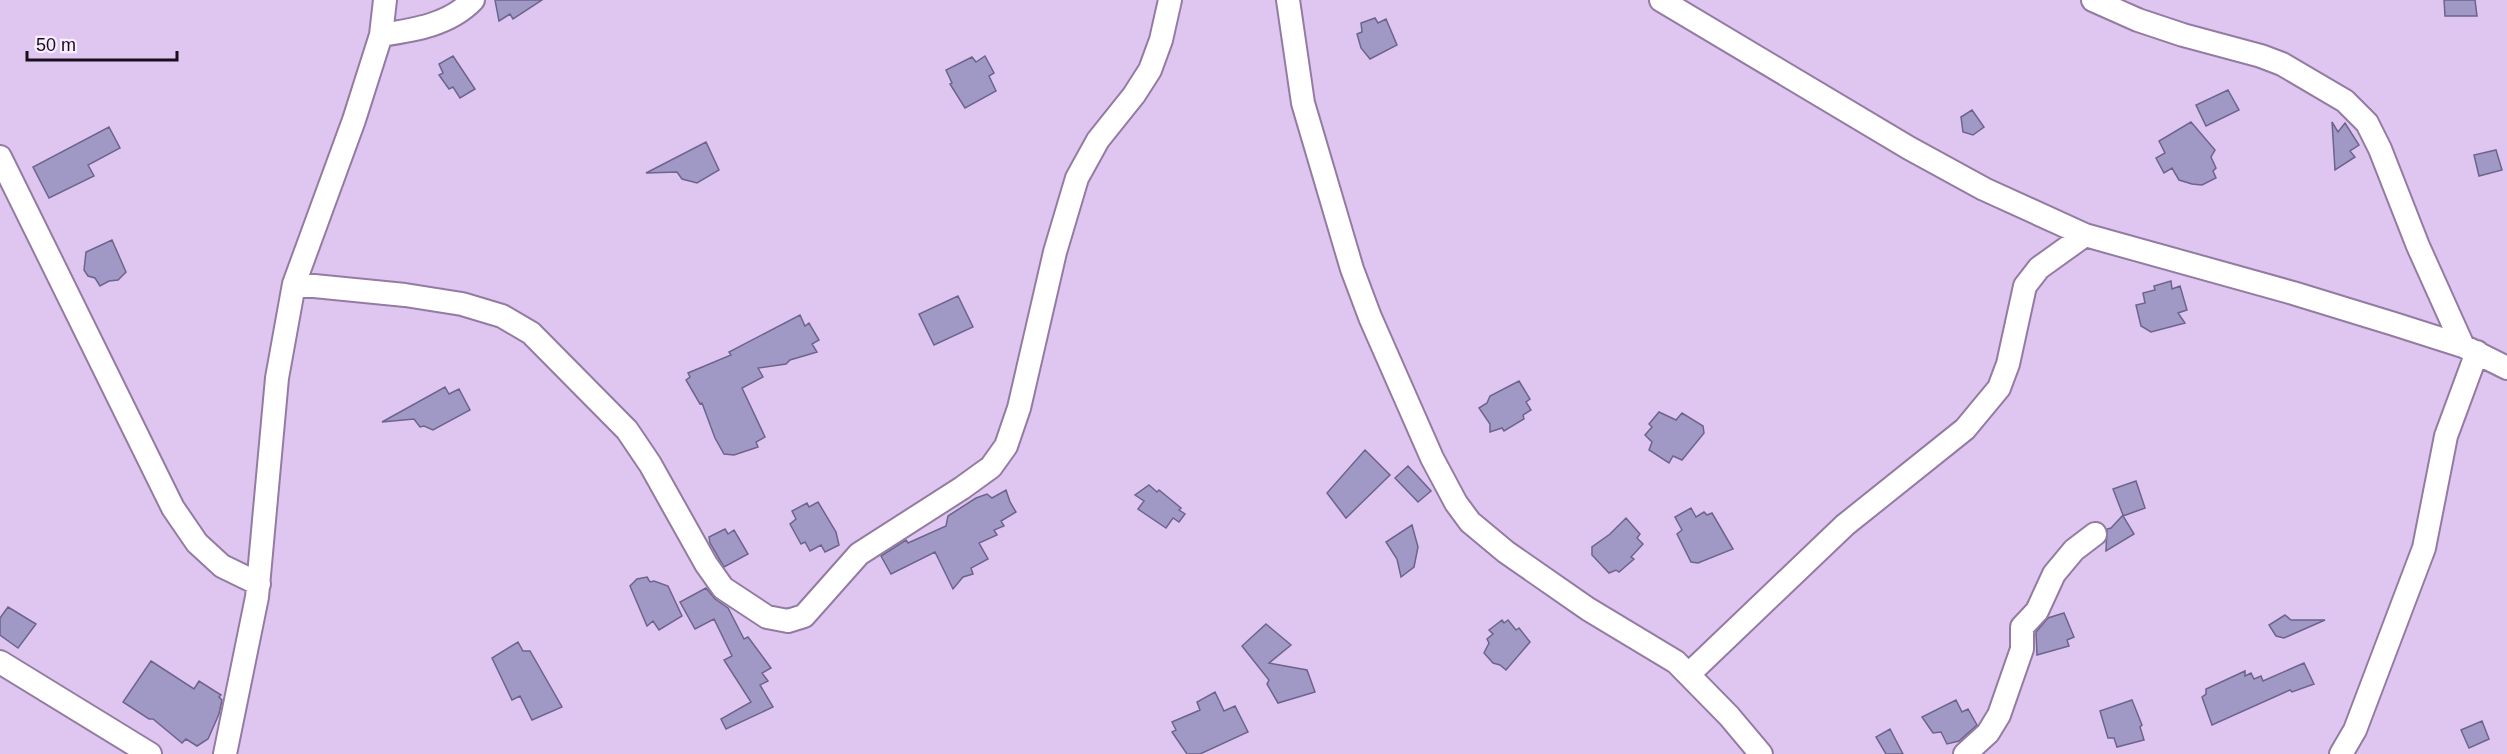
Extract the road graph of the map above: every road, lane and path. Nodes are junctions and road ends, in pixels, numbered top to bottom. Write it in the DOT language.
graph roads {
  1 [pos="385,0"];
  2 [pos="473,0"];
  3 [pos="1170,0"];
  4 [pos="1288,0"];
  5 [pos="1661,0"];
  6 [pos="2093,0"];
  7 [pos="1679,6"];
  8 [pos="381,35"];
  9 [pos="0,157"];
  10 [pos="2085,235"];
  11 [pos="294,284"];
  12 [pos="2470,349"];
  13 [pos="2507,368"];
  14 [pos="2095,534"];
  15 [pos="259,585"];
  16 [pos="0,662"];
  17 [pos="1689,674"];
  18 [pos="150,754"];
  19 [pos="225,754"];
  20 [pos="1761,754"];
  21 [pos="1965,754"];
  22 [pos="2341,754"];
  1 -- 8 [label="street"];
  2 -- 8 [label="street"];
  3 -- 11 [label="street"];
  4 -- 17 [label="street"];
  5 -- 7 [label="street"];
  6 -- 12 [label="street"];
  7 -- 10 [label="street"];
  8 -- 11 [label="street"];
  9 -- 15 [label="street"];
  10 -- 12 [label="street"];
  10 -- 17 [label="street"];
  11 -- 15 [label="street"];
  12 -- 13 [label="street"];
  12 -- 22 [label="street"];
  14 -- 21 [label="street"];
  15 -- 19 [label="street"];
  16 -- 18 [label="street"];
  17 -- 20 [label="street"];
}
